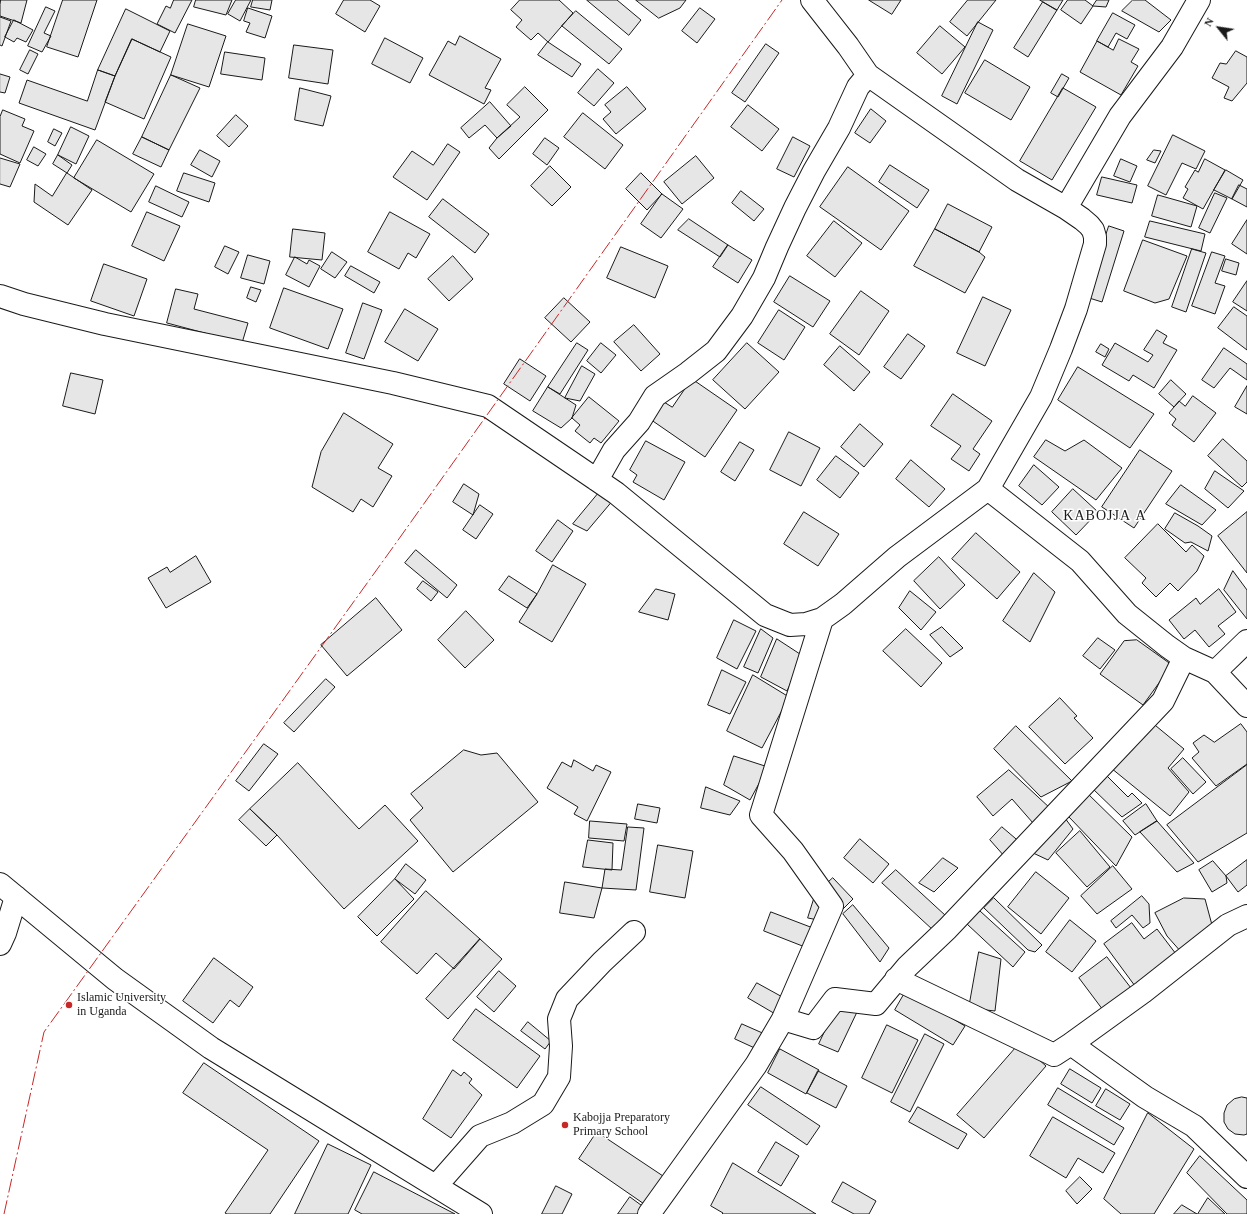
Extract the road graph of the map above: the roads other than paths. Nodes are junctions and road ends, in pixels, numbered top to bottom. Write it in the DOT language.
graph roads {
  1 [pos="812,0"];
  2 [pos="1199,0"];
  3 [pos="868,75"];
  4 [pos="1066,208"];
  5 [pos="0,296"];
  6 [pos="597,480"];
  7 [pos="988,489"];
  8 [pos="822,619"];
  9 [pos="1247,641"];
  10 [pos="1184,658"];
  11 [pos="1215,672"];
  12 [pos="1247,706"];
  13 [pos="8,890"];
  14 [pos="1247,916"];
  15 [pos="634,932"];
  16 [pos="0,944"];
  17 [pos="896,979"];
  18 [pos="783,1019"];
  19 [pos="1071,1044"];
  20 [pos="1247,1176"];
  21 [pos="436,1186"];
  22 [pos="481,1214"];
  23 [pos="649,1214"];
  1 -- 3 [label="street"];
  2 -- 4 [label="street"];
  3 -- 4 [label="street"];
  3 -- 6 [label="street"];
  4 -- 7 [label="street"];
  5 -- 6 [label="street"];
  6 -- 8 [label="street"];
  7 -- 8 [label="street"];
  7 -- 10 [label="street"];
  8 -- 18 [label="street"];
  9 -- 11 [label="street"];
  10 -- 11 [label="street"];
  10 -- 17 [label="street"];
  11 -- 12 [label="street"];
  13 -- 16 [label="street"];
  13 -- 21 [label="street"];
  14 -- 19 [label="street"];
  15 -- 21 [label="street"];
  17 -- 18 [label="street"];
  17 -- 19 [label="street"];
  18 -- 23 [label="street"];
  19 -- 20 [label="street"];
  21 -- 22 [label="street"];
}
